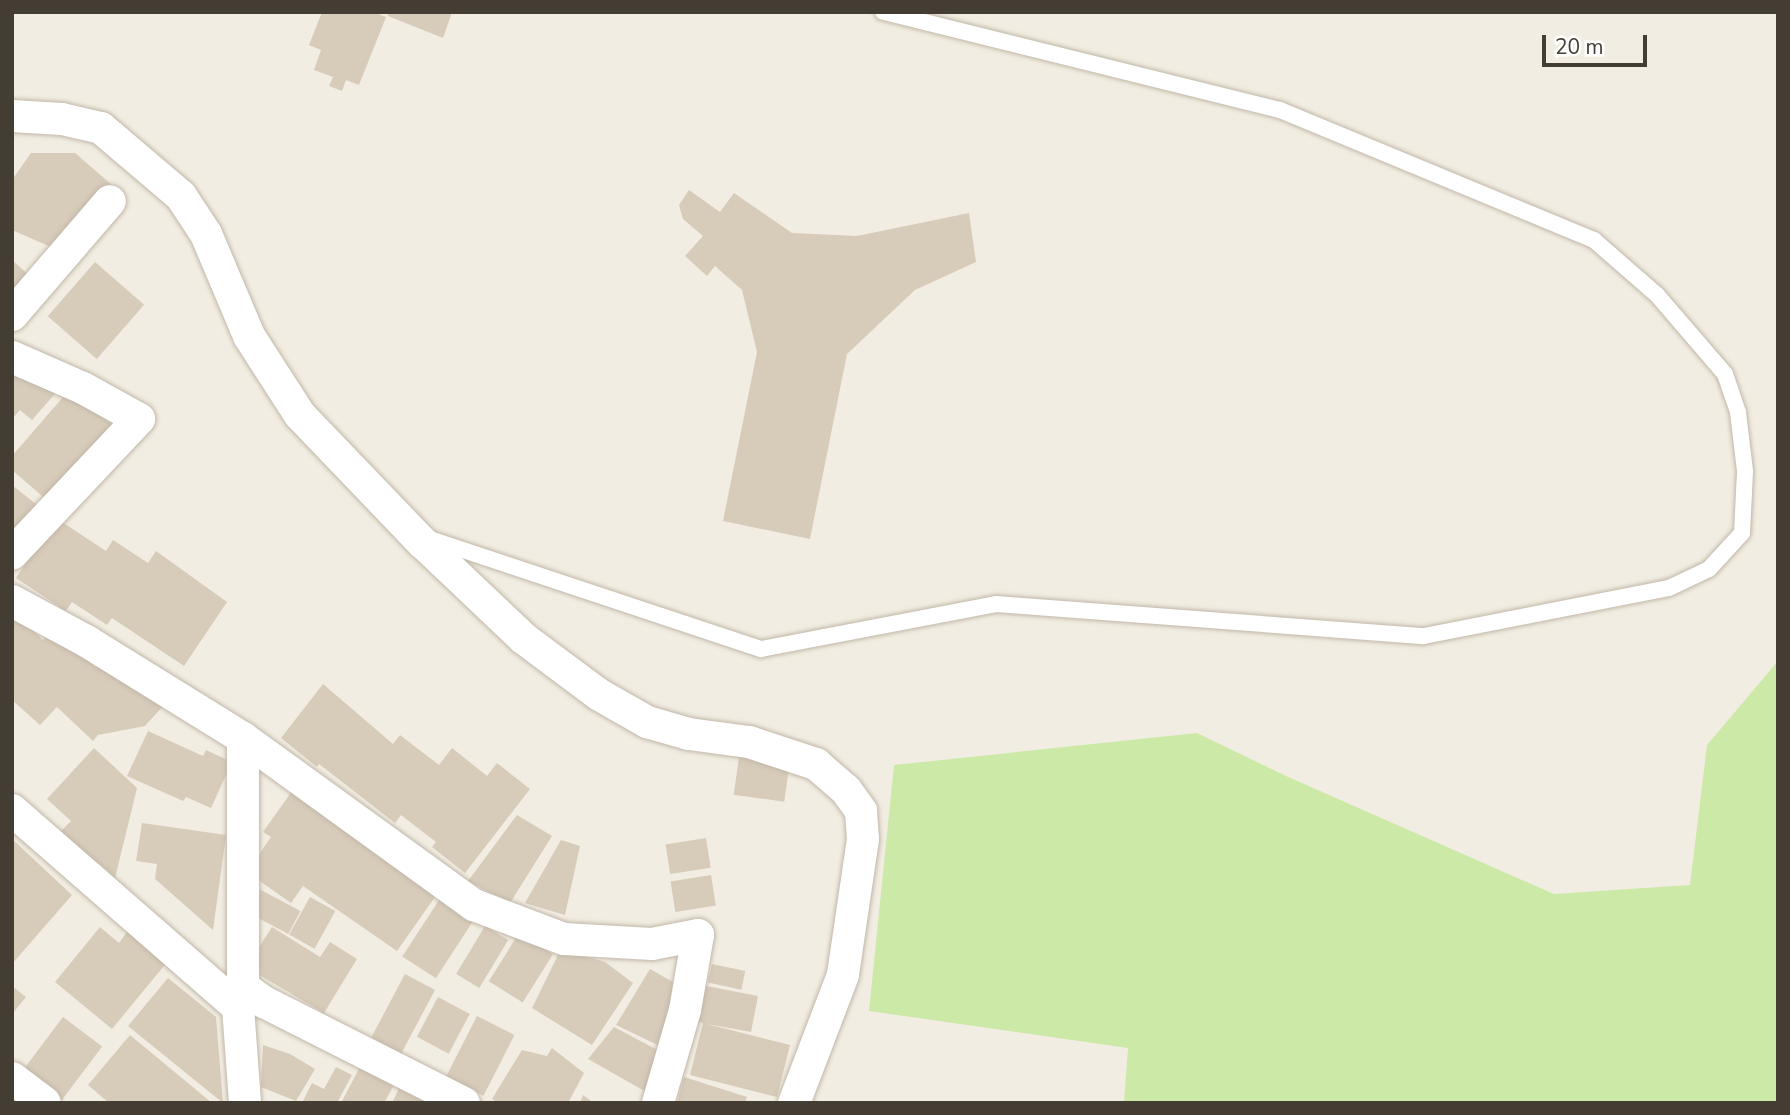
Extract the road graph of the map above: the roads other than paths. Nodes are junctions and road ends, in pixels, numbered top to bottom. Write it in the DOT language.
graph roads {
  1 [pos="883,12"];
  2 [pos="12,116"];
  3 [pos="110,201"];
  4 [pos="12,315"];
  5 [pos="12,357"];
  6 [pos="415,534"];
  7 [pos="12,554"];
  8 [pos="12,601"];
  9 [pos="243,738"];
  10 [pos="12,810"];
  11 [pos="240,997"];
  12 [pos="12,1078"];
  13 [pos="45,1103"];
  14 [pos="245,1103"];
  15 [pos="464,1103"];
  16 [pos="658,1103"];
  17 [pos="794,1103"];
  1 -- 6 [label="lane"];
  2 -- 6 [label="street"];
  3 -- 4 [label="street"];
  5 -- 7 [label="street"];
  6 -- 17 [label="street"];
  8 -- 9 [label="street"];
  9 -- 11 [label="street"];
  9 -- 16 [label="street"];
  10 -- 11 [label="street"];
  11 -- 14 [label="street"];
  11 -- 15 [label="street"];
  12 -- 13 [label="street"];
}
